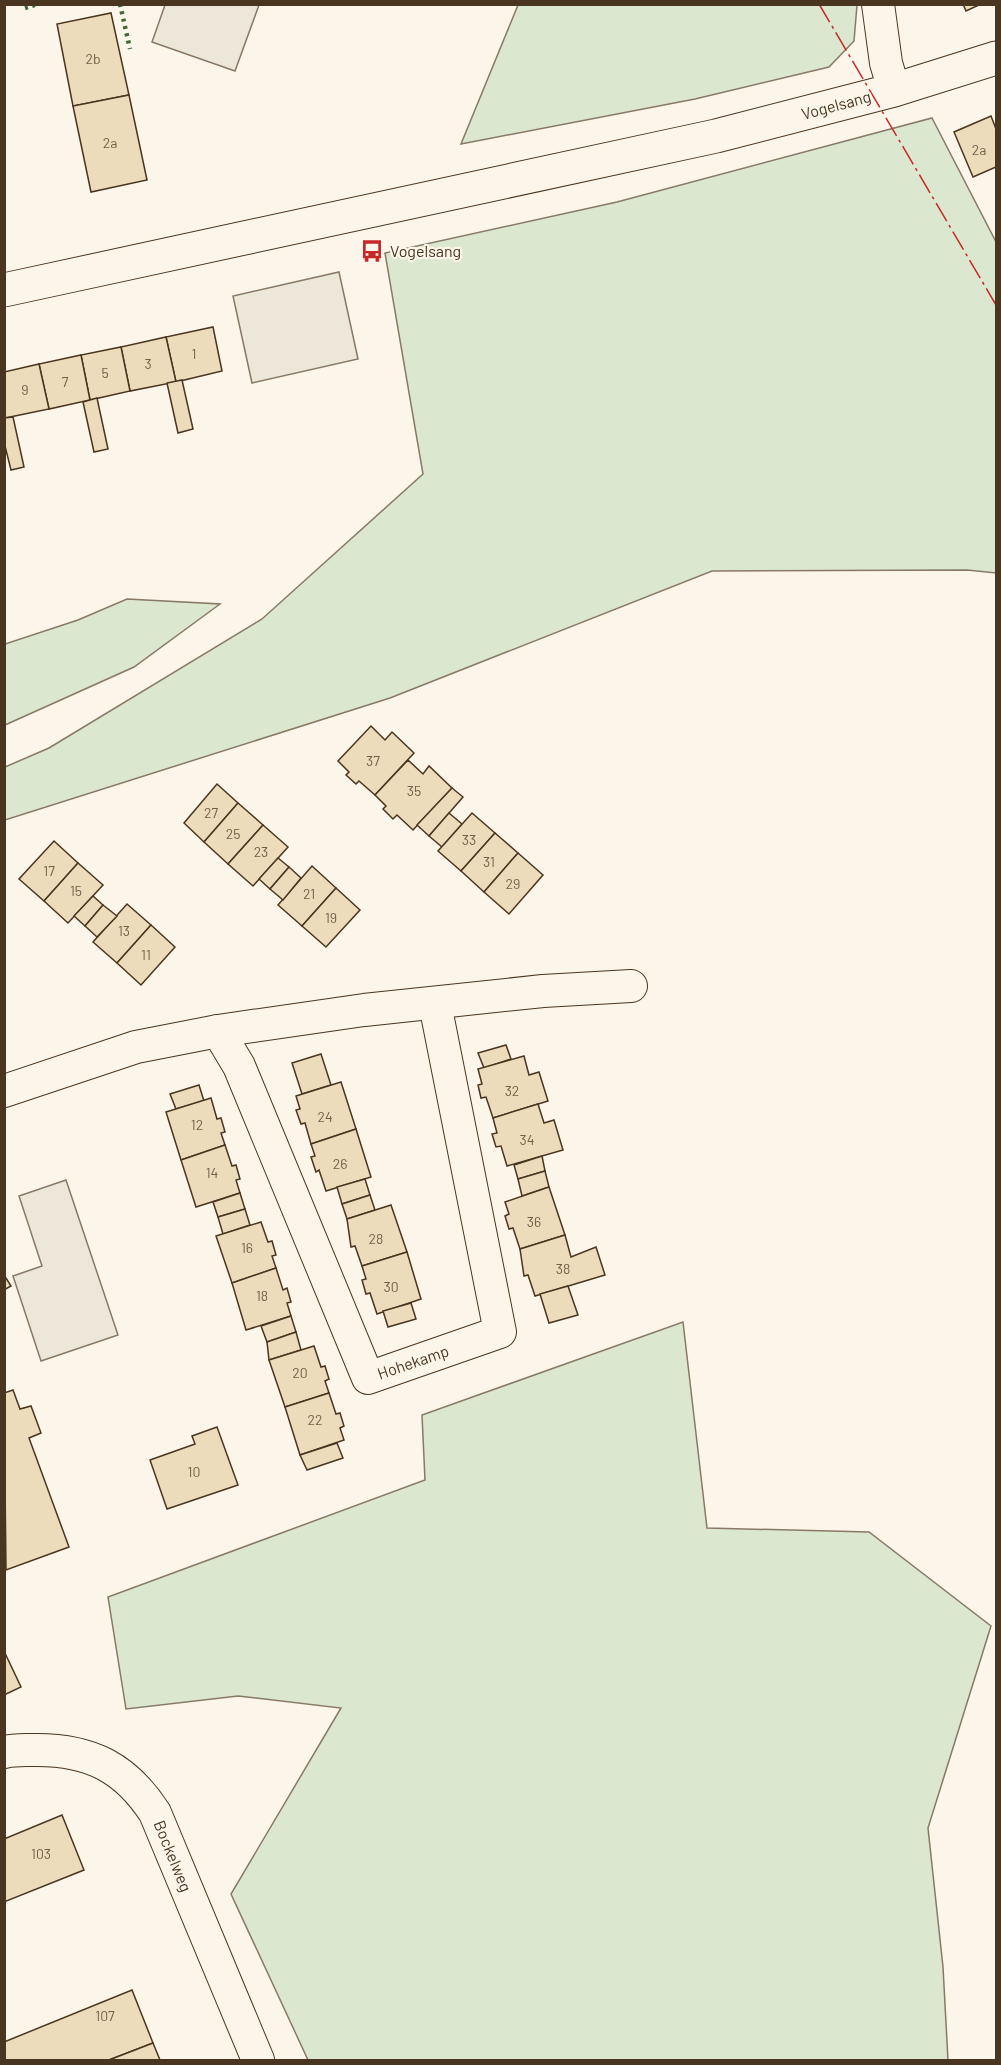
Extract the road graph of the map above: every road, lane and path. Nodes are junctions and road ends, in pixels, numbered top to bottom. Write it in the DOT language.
graph roads {
  1 [pos="878,4"];
  2 [pos="996,58"];
  3 [pos="894,90"];
  4 [pos="4,290"];
  5 [pos="631,986"];
  6 [pos="435,1004"];
  7 [pos="218,1031"];
  8 [pos="4,1090"];
  9 [pos="4,1752"];
  10 [pos="258,2061"];
  1 -- 3 [label="street"];
  2 -- 3 [label="street, Vogelsang"];
  3 -- 4 [label="street, Vogelsang"];
  5 -- 6 [label="street"];
  6 -- 7 [label="street"];
  6 -- 7 [label="street, Hohekamp"];
  7 -- 8 [label="street"];
  9 -- 10 [label="street, Bockelweg"];
}
